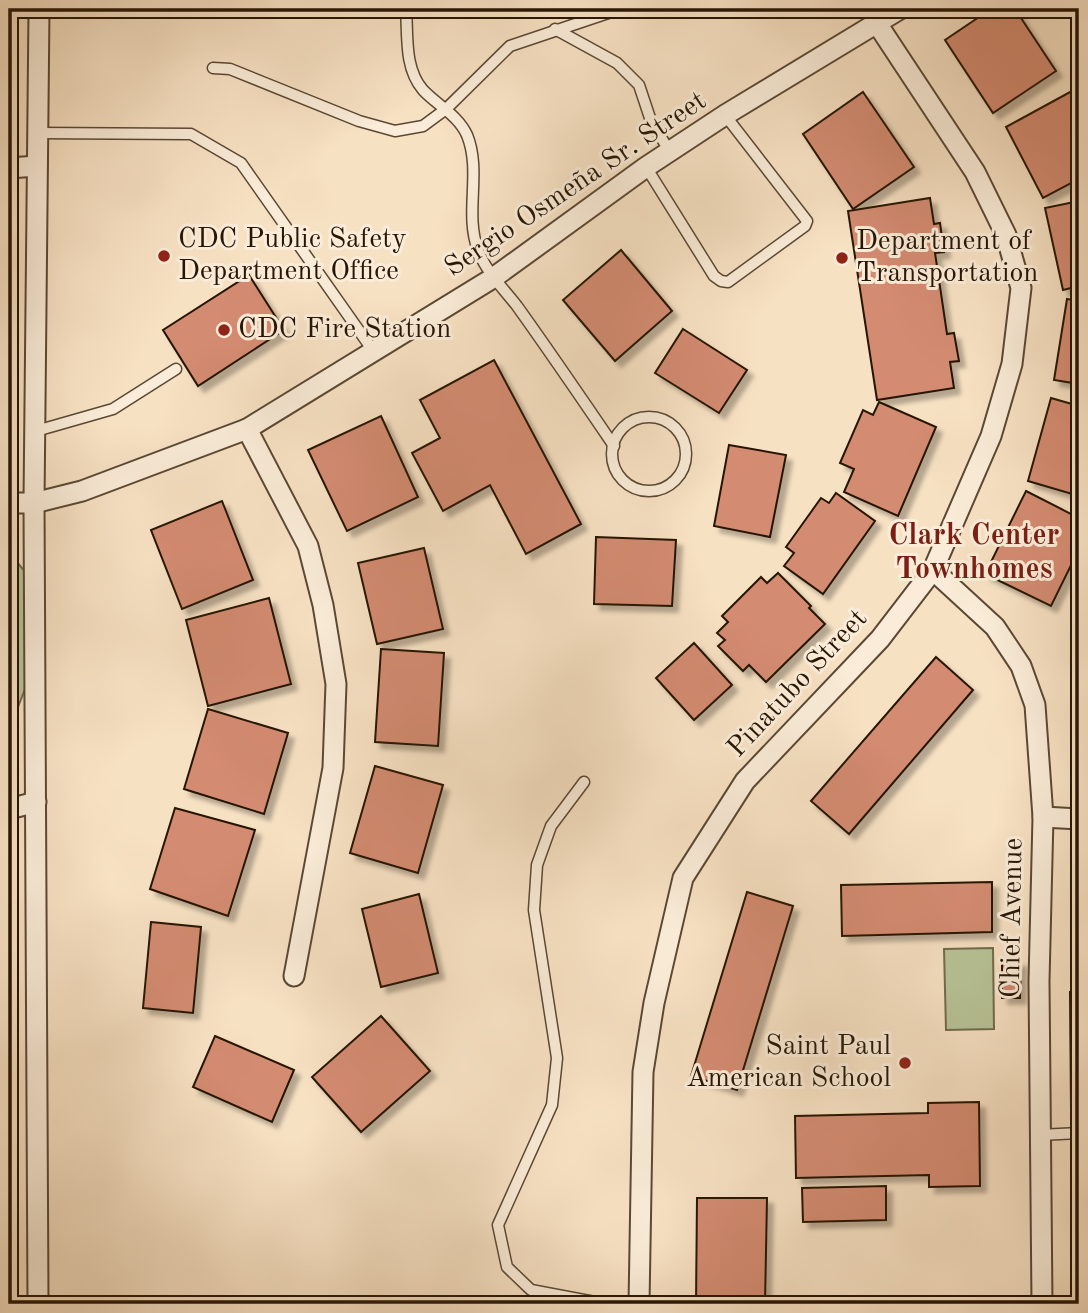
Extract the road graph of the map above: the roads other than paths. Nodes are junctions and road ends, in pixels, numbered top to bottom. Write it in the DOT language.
graph roads {
  1 [pos="39,9"];
  2 [pos="405,9"];
  3 [pos="620,9"];
  4 [pos="900,9"];
  5 [pos="876,22"];
  6 [pos="555,29"];
  7 [pos="213,68"];
  8 [pos="446,109"];
  9 [pos="726,116"];
  10 [pos="37,133"];
  11 [pos="670,152"];
  12 [pos="37,166"];
  13 [pos="646,167"];
  14 [pos="9,168"];
  15 [pos="494,278"];
  16 [pos="374,352"];
  17 [pos="176,369"];
  18 [pos="247,429"];
  19 [pos="36,431"];
  20 [pos="614,446"];
  21 [pos="9,503"];
  22 [pos="34,503"];
  23 [pos="933,570"];
  24 [pos="584,782"];
  25 [pos="36,802"];
  26 [pos="9,809"];
  27 [pos="1043,817"];
  28 [pos="1079,819"];
  29 [pos="294,975"];
  30 [pos="1079,1133"];
  31 [pos="1040,1135"];
  32 [pos="38,1304"];
  33 [pos="605,1304"];
  34 [pos="639,1304"];
  35 [pos="1042,1304"];
  1 -- 10 [label="street"];
  2 -- 8 [label="lane"];
  3 -- 6 [label="lane"];
  4 -- 5 [label="street, Sergio Osmeña Sr. Street"];
  5 -- 9 [label="street, Sergio Osmeña Sr. Street"];
  5 -- 23 [label="street, Pinatubo Street"];
  6 -- 8 [label="lane"];
  6 -- 11 [label="lane"];
  7 -- 8 [label="lane"];
  8 -- 15 [label="lane"];
  9 -- 11 [label="street, Sergio Osmeña Sr. Street"];
  9 -- 13 [label="lane"];
  10 -- 12 [label="street"];
  10 -- 16 [label="lane"];
  11 -- 13 [label="street, Sergio Osmeña Sr. Street"];
  12 -- 14 [label="street"];
  12 -- 19 [label="street"];
  13 -- 15 [label="street, Sergio Osmeña Sr. Street"];
  15 -- 16 [label="street, Sergio Osmeña Sr. Street"];
  15 -- 20 [label="lane"];
  16 -- 18 [label="street, Sergio Osmeña Sr. Street"];
  17 -- 19 [label="lane"];
  18 -- 22 [label="street, Sergio Osmeña Sr. Street"];
  18 -- 29 [label="street"];
  19 -- 22 [label="street"];
  20 -- 20 [label="lane"];
  21 -- 22 [label="street, Sergio Osmeña Sr. Street"];
  22 -- 25 [label="street"];
  23 -- 27 [label="street, Chief Avenue"];
  23 -- 34 [label="street, Pinatubo Street"];
  24 -- 33 [label="lane"];
  25 -- 26 [label="street"];
  25 -- 32 [label="street"];
  27 -- 28 [label="street"];
  27 -- 31 [label="street, Chief Avenue"];
  30 -- 31 [label="lane"];
  31 -- 35 [label="street, Chief Avenue"];
}
